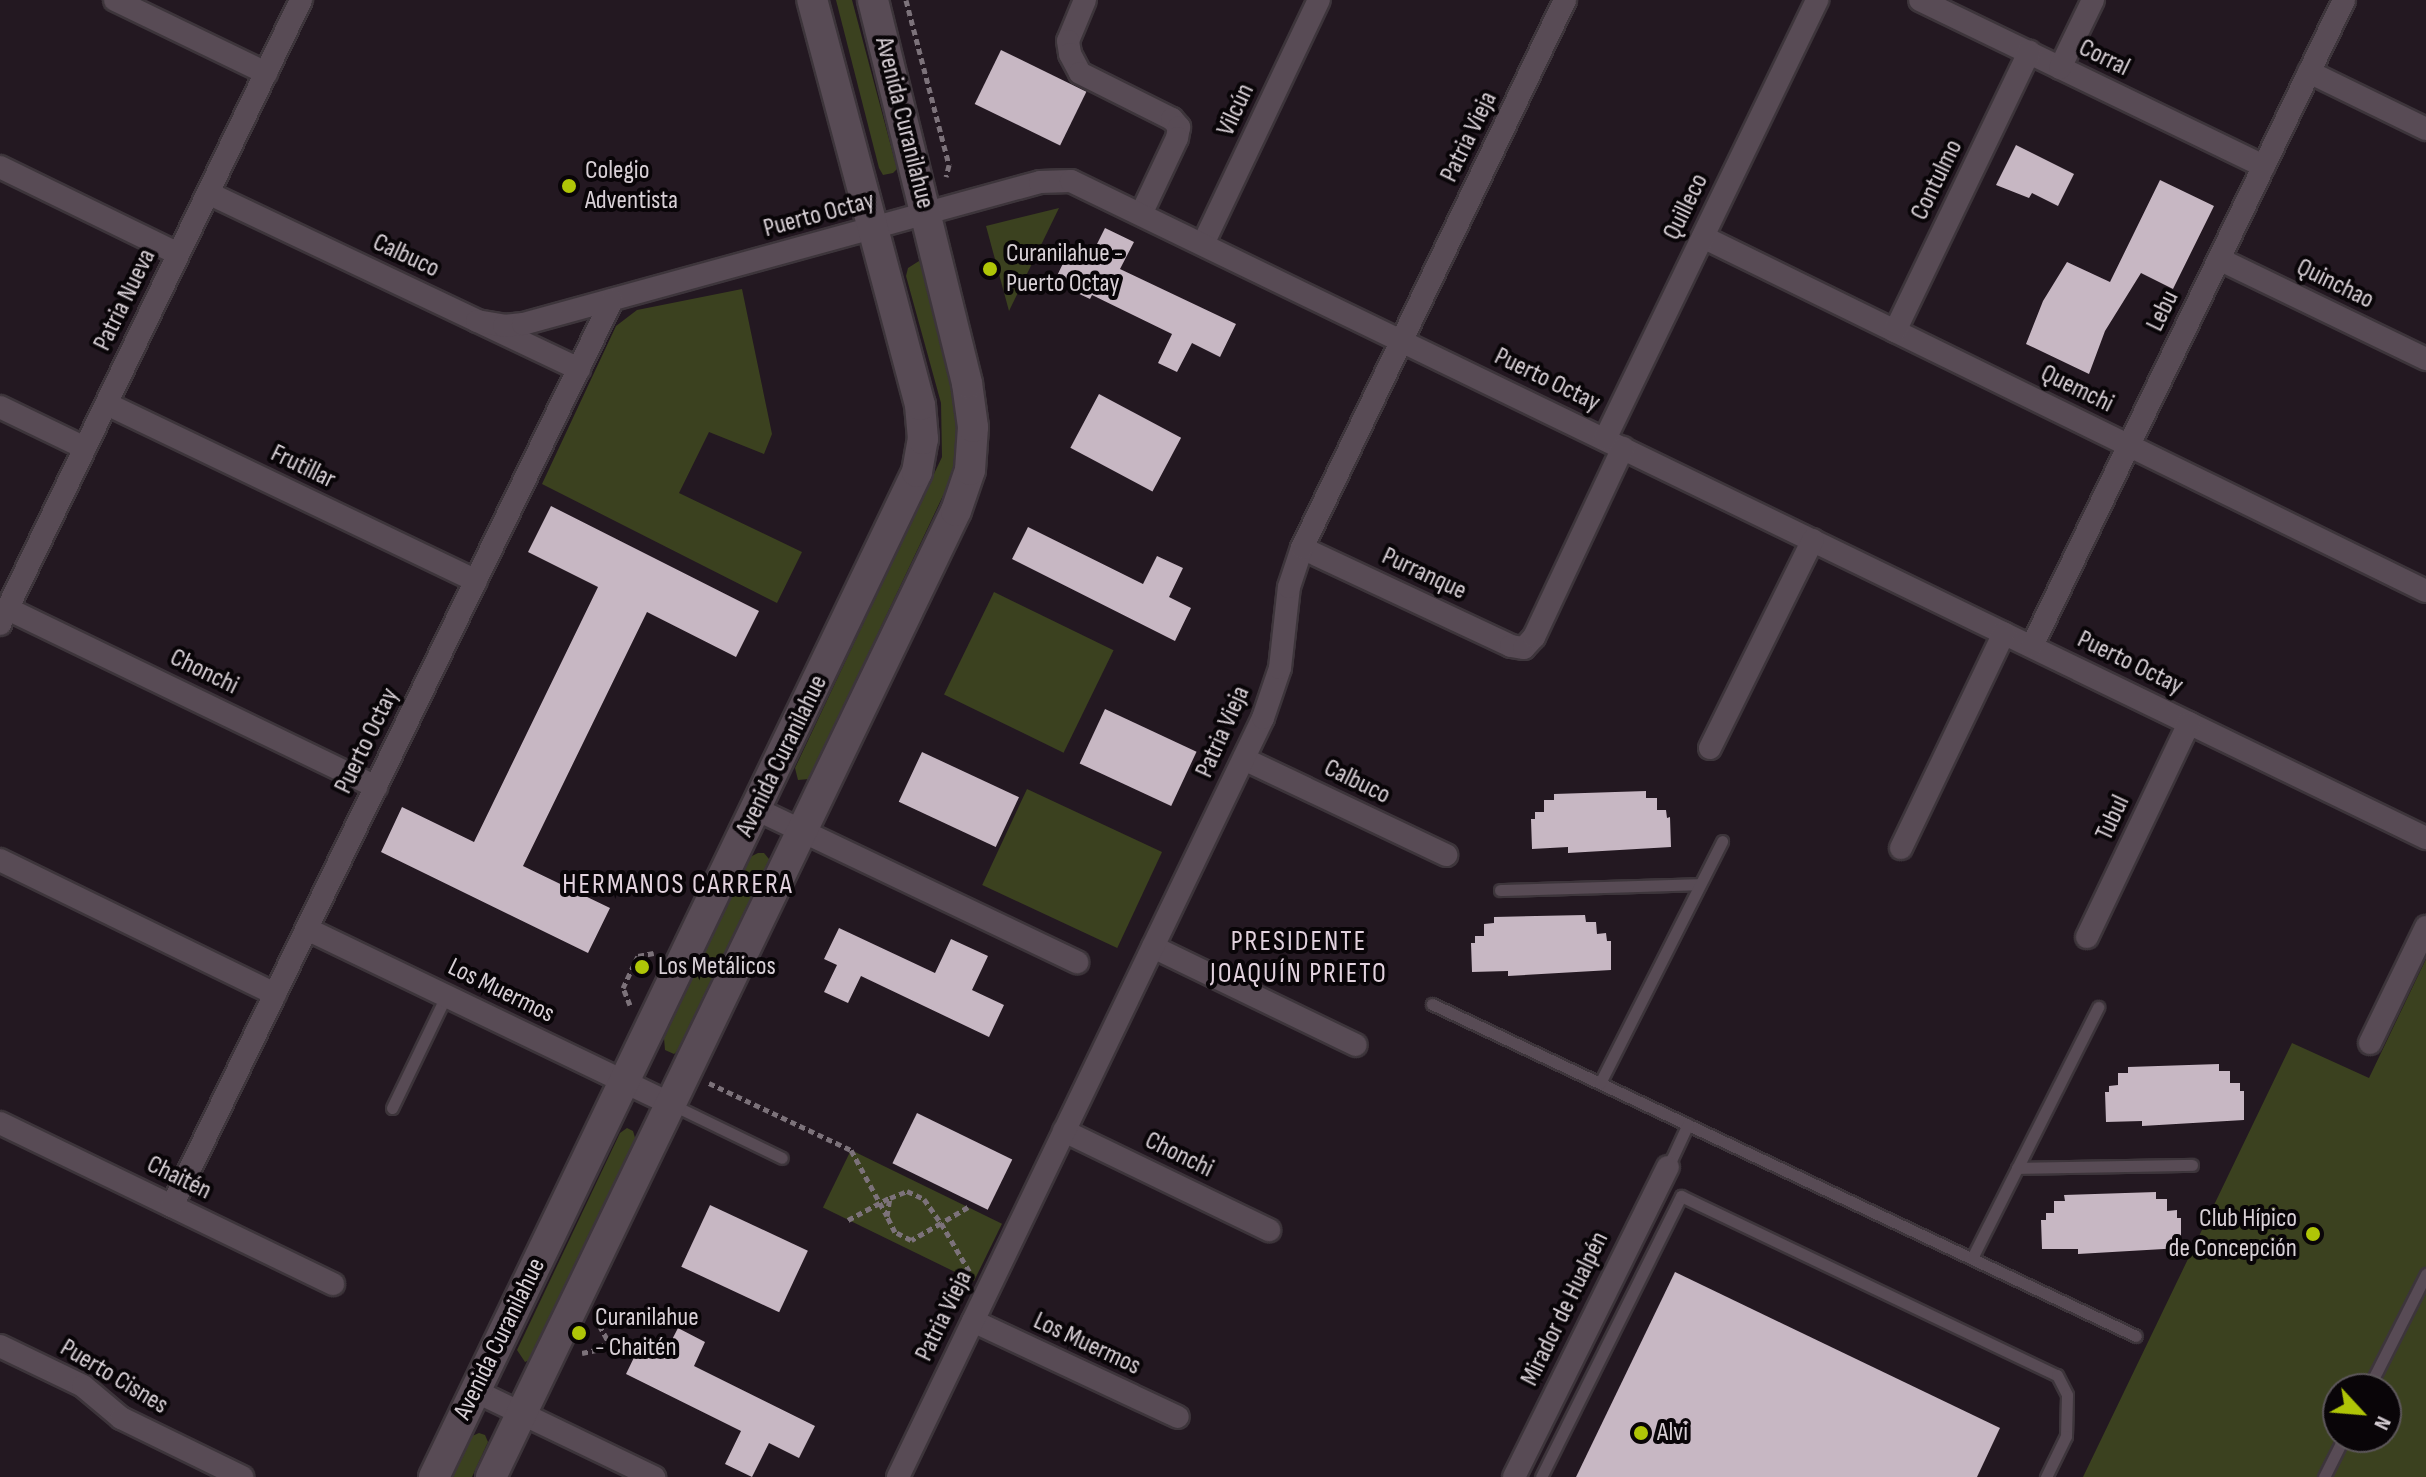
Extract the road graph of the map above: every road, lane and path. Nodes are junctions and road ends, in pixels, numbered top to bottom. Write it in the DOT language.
graph roads {
  1 [pos="115,0"];
  2 [pos="301,0"];
  3 [pos="812,0"];
  4 [pos="873,0"];
  5 [pos="906,0"];
  6 [pos="1085,0"];
  7 [pos="1319,0"];
  8 [pos="1565,0"];
  9 [pos="1817,0"];
  10 [pos="1920,0"];
  11 [pos="2093,0"];
  12 [pos="2344,0"];
  13 [pos="2029,52"];
  14 [pos="2060,68"];
  15 [pos="2309,72"];
  16 [pos="266,73"];
  17 [pos="2426,129"];
  18 [pos="949,165"];
  19 [pos="2264,166"];
  20 [pos="0,167"];
  21 [pos="208,193"];
  22 [pos="1141,214"];
  23 [pos="927,215"];
  24 [pos="873,229"];
  25 [pos="1703,237"];
  26 [pos="1203,244"];
  27 [pos="178,254"];
  28 [pos="2219,259"];
  29 [pos="612,300"];
  30 [pos="477,321"];
  31 [pos="1895,331"];
  32 [pos="1402,340"];
  33 [pos="2426,359"];
  34 [pos="579,369"];
  35 [pos="107,404"];
  36 [pos="0,407"];
  37 [pos="1614,444"];
  38 [pos="2129,446"];
  39 [pos="85,448"];
  40 [pos="1813,540"];
  41 [pos="1302,548"];
  42 [pos="476,581"];
  43 [pos="2426,591"];
  44 [pos="4,616"];
  45 [pos="2004,633"];
  46 [pos="2032,646"];
  47 [pos="1524,648"];
  48 [pos="2189,723"];
  49 [pos="1710,748"];
  50 [pos="1244,759"];
  51 [pos="376,787"];
  52 [pos="756,809"];
  53 [pos="802,831"];
  54 [pos="2426,838"];
  55 [pos="1722,841"];
  56 [pos="1901,848"];
  57 [pos="1446,855"];
  58 [pos="0,860"];
  59 [pos="1700,884"];
  60 [pos="1500,890"];
  61 [pos="2426,927"];
  62 [pos="307,929"];
  63 [pos="2087,937"];
  64 [pos="1153,947"];
  65 [pos="1077,962"];
  66 [pos="275,994"];
  67 [pos="446,996"];
  68 [pos="1432,1004"];
  69 [pos="2098,1007"];
  70 [pos="2370,1043"];
  71 [pos="1356,1045"];
  72 [pos="686,1071"];
  73 [pos="625,1082"];
  74 [pos="1600,1083"];
  75 [pos="670,1104"];
  76 [pos="392,1108"];
  77 [pos="0,1123"];
  78 [pos="1688,1124"];
  79 [pos="1064,1131"];
  80 [pos="782,1158"];
  81 [pos="2192,1165"];
  82 [pos="1668,1167"];
  83 [pos="2017,1168"];
  84 [pos="894,1196"];
  85 [pos="880,1203"];
  86 [pos="172,1206"];
  87 [pos="968,1207"];
  88 [pos="887,1216"];
  89 [pos="848,1220"];
  90 [pos="941,1223"];
  91 [pos="1269,1230"];
  92 [pos="1972,1258"];
  93 [pos="2426,1274"];
  94 [pos="333,1284"];
  95 [pos="984,1297"];
  96 [pos="973,1321"];
  97 [pos="2136,1336"];
  98 [pos="0,1346"];
  99 [pos="2376,1373"];
  100 [pos="475,1391"];
  101 [pos="521,1414"];
  102 [pos="1178,1417"];
  103 [pos="2336,1453"];
  104 [pos="242,1477"];
  105 [pos="434,1477"];
  106 [pos="491,1477"];
  107 [pos="654,1477"];
  108 [pos="898,1477"];
  109 [pos="1514,1477"];
  110 [pos="1541,1477"];
  111 [pos="2046,1477"];
  112 [pos="2324,1477"];
  1 -- 16 [label="street"];
  2 -- 16 [label="street, Patria Nueva"];
  3 -- 24 [label="main road, Avenida Curanilahue"];
  4 -- 23 [label="main road, Avenida Curanilahue"];
  5 -- 18 [label="path"];
  6 -- 22 [label="street"];
  7 -- 26 [label="street, Vilcún"];
  8 -- 32 [label="street, Patria Vieja"];
  9 -- 25 [label="street, Quilleco"];
  10 -- 13 [label="street, Corral"];
  11 -- 14 [label="street"];
  12 -- 15 [label="street, Lebu"];
  13 -- 14 [label="street, Corral"];
  13 -- 31 [label="street, Contulmo"];
  14 -- 19 [label="street, Corral"];
  15 -- 17 [label="street"];
  15 -- 19 [label="street, Lebu"];
  16 -- 21 [label="street, Patria Nueva"];
  19 -- 28 [label="street, Lebu"];
  20 -- 27 [label="street"];
  21 -- 27 [label="street, Patria Nueva"];
  21 -- 30 [label="street, Calbuco"];
  22 -- 23 [label="street, Puerto Octay"];
  22 -- 26 [label="street, Puerto Octay"];
  23 -- 24 [label="street, Puerto Octay"];
  23 -- 53 [label="main road, Avenida Curanilahue"];
  24 -- 29 [label="street, Puerto Octay"];
  24 -- 52 [label="main road, Avenida Curanilahue"];
  25 -- 31 [label="street, Quemchi"];
  25 -- 37 [label="street, Quilleco"];
  26 -- 32 [label="street, Puerto Octay"];
  27 -- 35 [label="street, Patria Nueva"];
  28 -- 33 [label="street, Quinchao"];
  28 -- 38 [label="street, Lebu"];
  29 -- 30 [label="street, Puerto Octay"];
  29 -- 34 [label="street, Puerto Octay"];
  30 -- 34 [label="street, Calbuco"];
  31 -- 38 [label="street, Quemchi"];
  32 -- 37 [label="street, Puerto Octay"];
  32 -- 41 [label="street, Patria Vieja"];
  34 -- 42 [label="street, Puerto Octay"];
  35 -- 39 [label="street, Patria Nueva"];
  35 -- 42 [label="street, Frutillar"];
  36 -- 39 [label="street"];
  37 -- 40 [label="street, Puerto Octay"];
  37 -- 47 [label="street, Quilleco"];
  38 -- 43 [label="street, Quemchi"];
  38 -- 46 [label="street, Lebu"];
  39 -- 44 [label="street, Patria Nueva"];
  40 -- 45 [label="street, Puerto Octay"];
  40 -- 49 [label="street"];
  41 -- 47 [label="street, Purranque"];
  41 -- 50 [label="street, Patria Vieja"];
  42 -- 51 [label="street, Puerto Octay"];
  44 -- 51 [label="street, Chonchi"];
  45 -- 46 [label="street, Puerto Octay"];
  45 -- 56 [label="street"];
  46 -- 48 [label="street, Puerto Octay"];
  48 -- 54 [label="street, Puerto Octay"];
  48 -- 63 [label="street, Tubul"];
  50 -- 57 [label="street, Calbuco"];
  50 -- 64 [label="street, Patria Vieja"];
  51 -- 62 [label="street, Puerto Octay"];
  52 -- 53 [label="street"];
  52 -- 73 [label="main road, Avenida Curanilahue"];
  53 -- 65 [label="street"];
  53 -- 72 [label="main road, Avenida Curanilahue"];
  55 -- 59 [label="lane"];
  58 -- 66 [label="street"];
  59 -- 60 [label="lane"];
  59 -- 74 [label="lane"];
  61 -- 70 [label="street"];
  62 -- 66 [label="street, Puerto Octay"];
  62 -- 67 [label="street, Los Muermos"];
  64 -- 71 [label="street"];
  64 -- 79 [label="street, Patria Vieja"];
  66 -- 86 [label="street, Puerto Octay"];
  67 -- 73 [label="street, Los Muermos"];
  67 -- 76 [label="lane"];
  68 -- 74 [label="lane"];
  69 -- 83 [label="lane"];
  72 -- 75 [label="main road, Avenida Curanilahue"];
  72 -- 85 [label="path"];
  73 -- 75 [label="street, Los Muermos"];
  73 -- 100 [label="main road, Avenida Curanilahue"];
  74 -- 78 [label="lane"];
  75 -- 80 [label="lane"];
  75 -- 101 [label="main road, Avenida Curanilahue"];
  77 -- 86 [label="street, Chaitén"];
  78 -- 82 [label="lane"];
  78 -- 92 [label="lane"];
  79 -- 91 [label="street, Chonchi"];
  79 -- 95 [label="street, Patria Vieja"];
  81 -- 83 [label="lane"];
  82 -- 109 [label="street, Mirador de Hualpén"];
  83 -- 92 [label="lane"];
  84 -- 85 [label="path"];
  84 -- 88 [label="path"];
  84 -- 90 [label="path"];
  85 -- 88 [label="path"];
  85 -- 89 [label="path"];
  86 -- 94 [label="street, Chaitén"];
  87 -- 90 [label="path"];
  88 -- 90 [label="path"];
  90 -- 95 [label="path"];
  92 -- 97 [label="lane"];
  93 -- 99 [label="lane"];
  95 -- 96 [label="street, Patria Vieja"];
  96 -- 102 [label="street, Los Muermos"];
  96 -- 108 [label="street, Patria Vieja"];
  98 -- 104 [label="street, Puerto Cisnes"];
  100 -- 101 [label="street"];
  100 -- 105 [label="main road, Avenida Curanilahue"];
  101 -- 106 [label="main road, Avenida Curanilahue"];
  101 -- 107 [label="street"];
  103 -- 112 [label="lane"];
  110 -- 111 [label="lane"];
}
